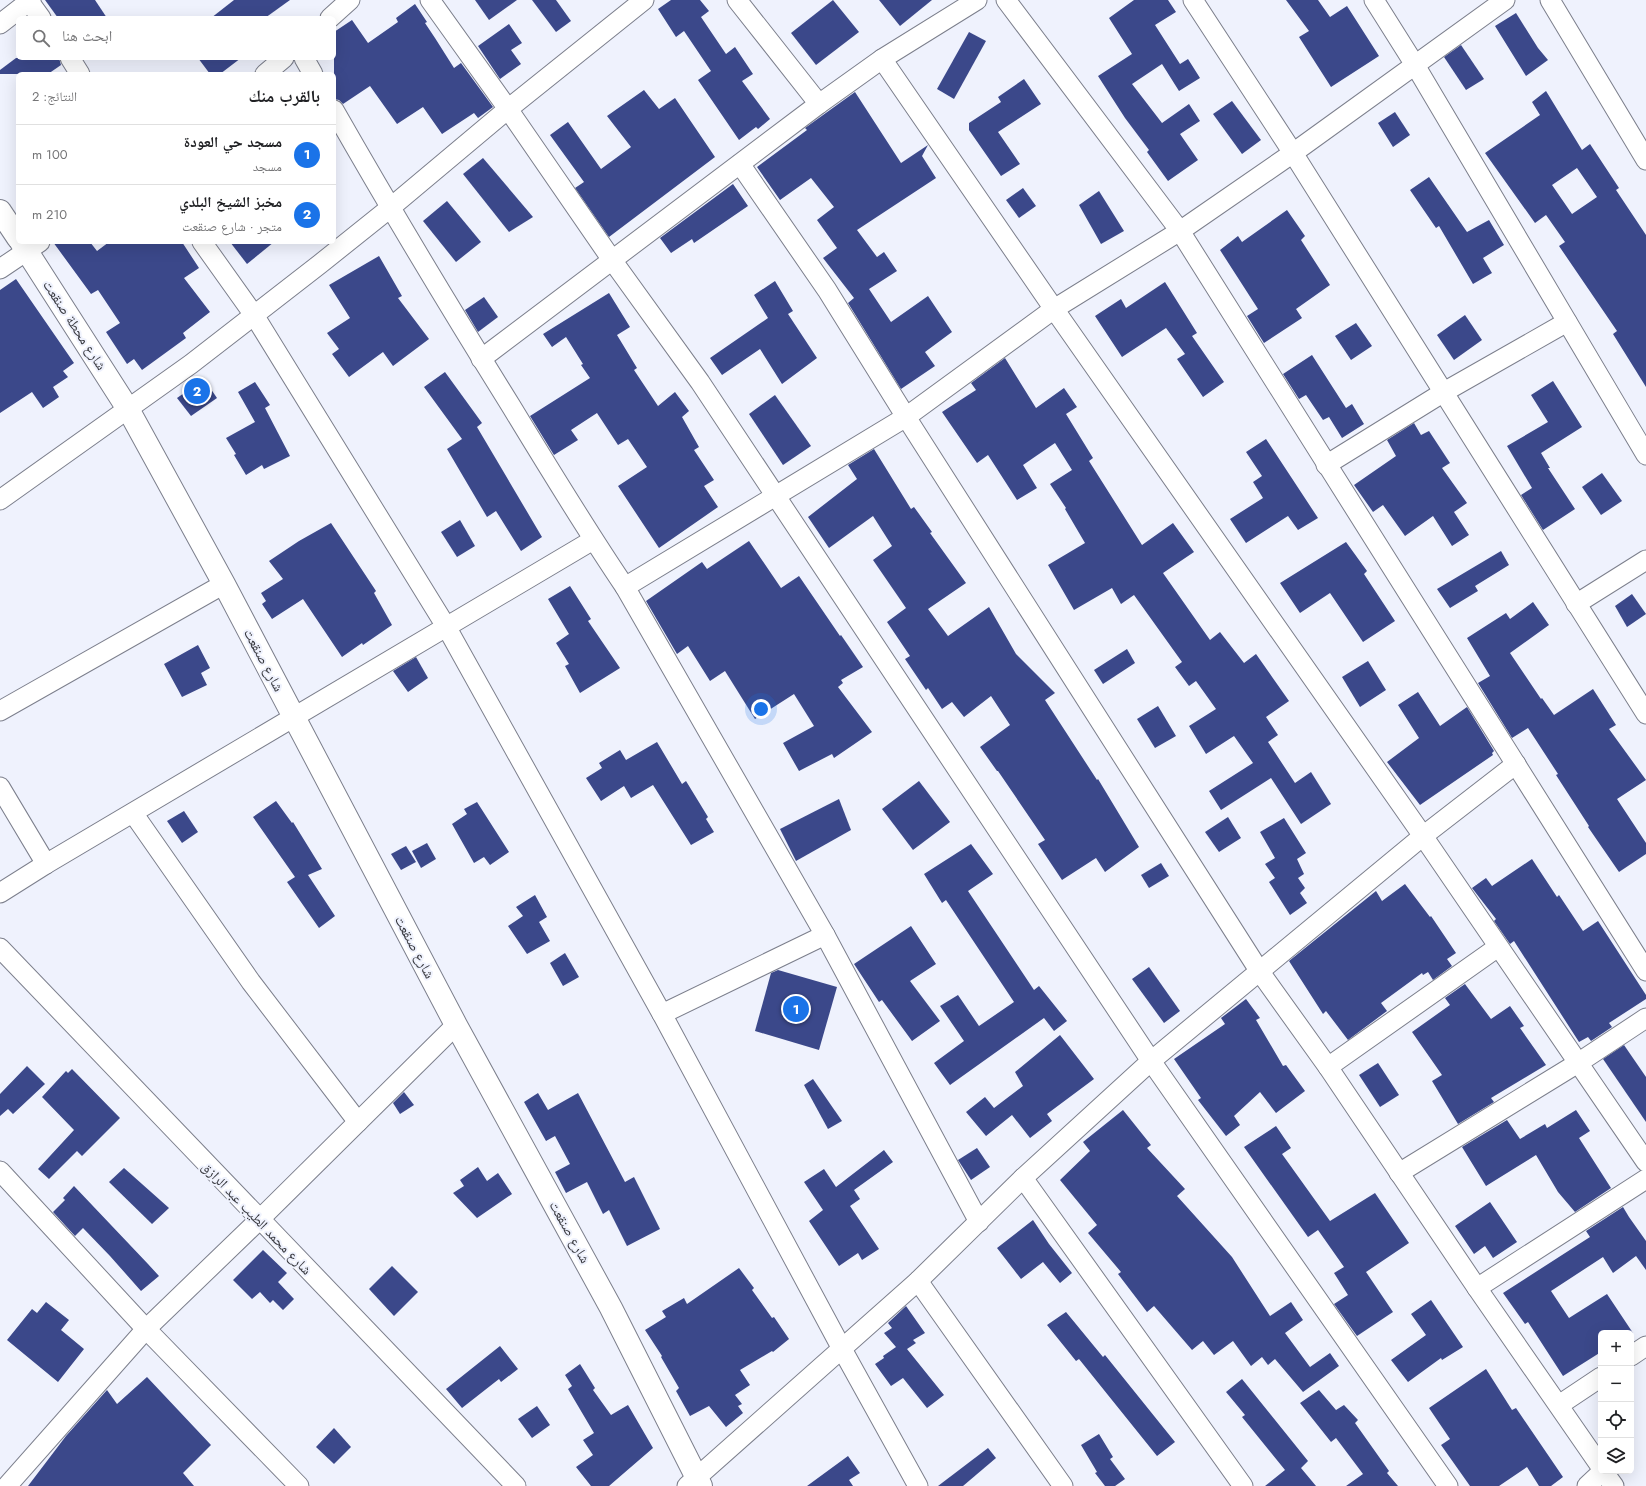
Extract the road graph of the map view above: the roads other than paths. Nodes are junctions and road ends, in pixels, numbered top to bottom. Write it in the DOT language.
graph roads {
  1 [pos="29,0"];
  2 [pos="350,0"];
  3 [pos="430,0"];
  4 [pos="644,0"];
  5 [pos="737,0"];
  6 [pos="977,0"];
  7 [pos="1006,0"];
  8 [pos="1193,0"];
  9 [pos="1374,0"];
  10 [pos="1505,0"];
  11 [pos="1550,0"];
  12 [pos="40,16"];
  13 [pos="332,16"];
  14 [pos="0,24"];
  15 [pos="882,59"];
  16 [pos="71,60"];
  17 [pos="282,60"];
  18 [pos="305,60"];
  19 [pos="1416,65"];
  20 [pos="79,72"];
  21 [pos="267,72"];
  22 [pos="312,72"];
  23 [pos="819,104"];
  24 [pos="508,109"];
  25 [pos="336,114"];
  26 [pos="1293,154"];
  27 [pos="1646,160"];
  28 [pos="740,164"];
  29 [pos="390,208"];
  30 [pos="0,210"];
  31 [pos="16,230"];
  32 [pos="1180,231"];
  33 [pos="25,244"];
  34 [pos="27,244"];
  35 [pos="203,244"];
  36 [pos="612,260"];
  37 [pos="0,269"];
  38 [pos="1054,309"];
  39 [pos="254,315"];
  40 [pos="1567,322"];
  41 [pos="481,358"];
  42 [pos="1444,392"];
  43 [pos="128,409"];
  44 [pos="906,417"];
  45 [pos="1646,456"];
  46 [pos="1326,465"];
  47 [pos="775,496"];
  48 [pos="0,500"];
  49 [pos="593,540"];
  50 [pos="1646,560"];
  51 [pos="224,584"];
  52 [pos="625,587"];
  53 [pos="1576,604"];
  54 [pos="447,628"];
  55 [pos="0,711"];
  56 [pos="1646,714"];
  57 [pos="294,717"];
  58 [pos="1516,764"];
  59 [pos="0,786"];
  60 [pos="133,813"];
  61 [pos="1423,836"];
  62 [pos="46,864"];
  63 [pos="0,893"];
  64 [pos="825,935"];
  65 [pos="1498,947"];
  66 [pos="0,948"];
  67 [pos="1646,971"];
  68 [pos="1260,972"];
  69 [pos="662,1014"];
  70 [pos="1646,1018"];
  71 [pos="456,1025"];
  72 [pos="1151,1061"];
  73 [pos="1578,1063"];
  74 [pos="1328,1067"];
  75 [pos="358,1122"];
  76 [pos="1646,1162"];
  77 [pos="0,1171"];
  78 [pos="1399,1173"];
  79 [pos="1023,1178"];
  80 [pos="1646,1179"];
  81 [pos="259,1220"];
  82 [pos="979,1222"];
  83 [pos="918,1281"];
  84 [pos="1477,1288"];
  85 [pos="146,1329"];
  86 [pos="1646,1346"];
  87 [pos="842,1349"];
  88 [pos="1634,1354"];
  89 [pos="1598,1379"];
  90 [pos="1559,1405"];
  91 [pos="1598,1463"];
  92 [pos="1600,1474"];
  93 [pos="1605,1474"];
  94 [pos="695,1483"];
  95 [pos="7,1486"];
  96 [pos="299,1486"];
  97 [pos="516,1486"];
  98 [pos="918,1486"];
  99 [pos="1063,1486"];
  100 [pos="1243,1486"];
  101 [pos="1448,1486"];
  102 [pos="1587,1486"];
  103 [pos="1614,1486"];
  1 -- 12 [label="street"];
  1 -- 14 [label="street"];
  2 -- 13 [label="street"];
  3 -- 24 [label="street"];
  4 -- 24 [label="street"];
  5 -- 23 [label="street"];
  6 -- 15 [label="street"];
  7 -- 32 [label="street"];
  8 -- 26 [label="street"];
  9 -- 19 [label="street"];
  10 -- 19 [label="street"];
  11 -- 27 [label="street"];
  15 -- 23 [label="street"];
  15 -- 38 [label="street"];
  16 -- 20 [label="street"];
  17 -- 21 [label="street"];
  18 -- 22 [label="street"];
  19 -- 26 [label="street"];
  19 -- 40 [label="street"];
  23 -- 28 [label="street"];
  24 -- 29 [label="street"];
  24 -- 36 [label="street"];
  25 -- 29 [label="street"];
  26 -- 32 [label="street"];
  26 -- 42 [label="street"];
  28 -- 36 [label="street"];
  28 -- 44 [label="street"];
  29 -- 39 [label="street"];
  29 -- 41 [label="street"];
  30 -- 31 [label="street, شارع محطة صنقعت"];
  32 -- 38 [label="street"];
  32 -- 46 [label="street"];
  33 -- 37 [label="street"];
  34 -- 43 [label="street, شارع محطة صنقعت"];
  35 -- 39 [label="street"];
  36 -- 41 [label="street"];
  36 -- 47 [label="street"];
  38 -- 44 [label="street"];
  38 -- 61 [label="street"];
  39 -- 43 [label="street"];
  39 -- 54 [label="street"];
  40 -- 42 [label="street"];
  40 -- 45 [label="street"];
  41 -- 49 [label="street"];
  42 -- 46 [label="street"];
  42 -- 53 [label="street"];
  43 -- 48 [label="street"];
  43 -- 51 [label="street, شارع صنقعت"];
  44 -- 47 [label="street"];
  44 -- 68 [label="street"];
  46 -- 58 [label="street"];
  47 -- 52 [label="street"];
  47 -- 72 [label="street"];
  49 -- 52 [label="street"];
  49 -- 54 [label="street"];
  50 -- 53 [label="street"];
  51 -- 55 [label="street"];
  51 -- 57 [label="street, شارع صنقعت"];
  52 -- 64 [label="street"];
  53 -- 56 [label="street"];
  54 -- 57 [label="street"];
  54 -- 69 [label="street"];
  57 -- 60 [label="street"];
  57 -- 71 [label="street, شارع صنقعت"];
  58 -- 61 [label="street"];
  58 -- 67 [label="street"];
  59 -- 62 [label="street"];
  60 -- 62 [label="street"];
  60 -- 75 [label="street"];
  61 -- 65 [label="street"];
  61 -- 68 [label="street"];
  62 -- 63 [label="street"];
  64 -- 69 [label="street"];
  64 -- 82 [label="street"];
  65 -- 73 [label="street"];
  65 -- 74 [label="street"];
  66 -- 81 [label="street, شارع محمد الطيب عبد الرازق"];
  68 -- 72 [label="street"];
  68 -- 74 [label="street"];
  69 -- 87 [label="street"];
  70 -- 73 [label="street"];
  71 -- 75 [label="street"];
  71 -- 94 [label="street, شارع صنقعت"];
  72 -- 79 [label="street"];
  72 -- 101 [label="street"];
  73 -- 76 [label="street"];
  73 -- 78 [label="street"];
  74 -- 78 [label="street"];
  75 -- 81 [label="street"];
  77 -- 85 [label="street"];
  78 -- 84 [label="street"];
  79 -- 82 [label="street"];
  79 -- 100 [label="street"];
  80 -- 84 [label="street"];
  81 -- 85 [label="street"];
  81 -- 97 [label="street, شارع محمد الطيب عبد الرازق"];
  82 -- 83 [label="street"];
  83 -- 87 [label="street"];
  83 -- 99 [label="street"];
  84 -- 90 [label="street"];
  85 -- 95 [label="street"];
  85 -- 96 [label="street"];
  86 -- 88 [label="street"];
  87 -- 94 [label="street"];
  87 -- 98 [label="street"];
  89 -- 90 [label="street"];
  90 -- 91 [label="street"];
  92 -- 102 [label="street"];
  93 -- 103 [label="street"];
}
